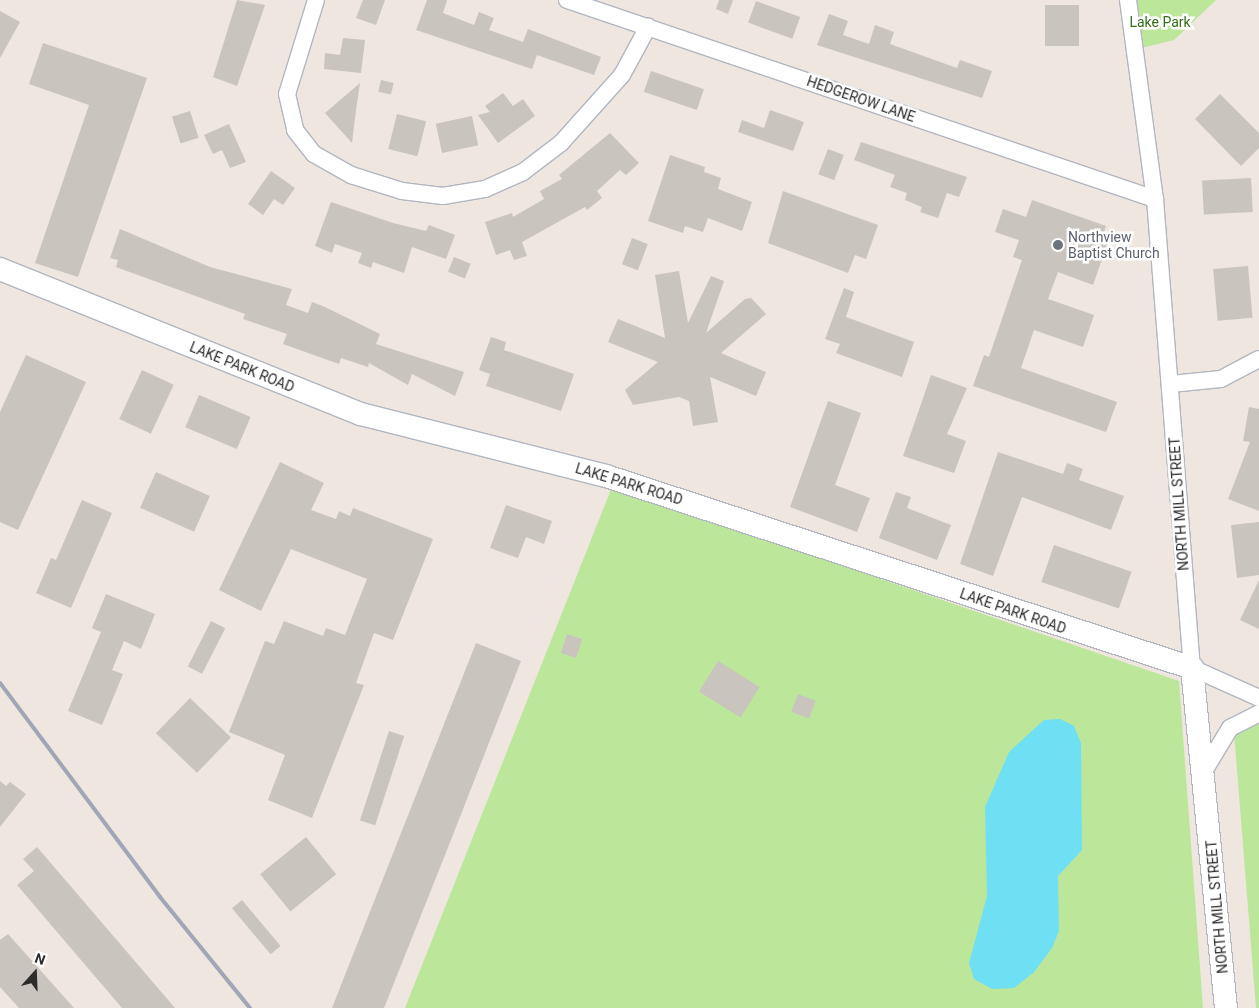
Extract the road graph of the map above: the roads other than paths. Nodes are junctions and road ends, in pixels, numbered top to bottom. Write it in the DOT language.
graph roads {
  1 [pos="316,0"];
  2 [pos="567,0"];
  3 [pos="1128,0"];
  4 [pos="648,27"];
  5 [pos="1155,199"];
  6 [pos="0,269"];
  7 [pos="1259,359"];
  8 [pos="1171,384"];
  9 [pos="1192,668"];
  10 [pos="1259,698"];
  11 [pos="1259,713"];
  12 [pos="1204,771"];
  13 [pos="1226,1008"];
  1 -- 4 [label="street"];
  2 -- 4 [label="street, HEDGEROW LANE"];
  3 -- 5 [label="street, NORTH MILL STREET"];
  4 -- 5 [label="street, HEDGEROW LANE"];
  5 -- 8 [label="street, NORTH MILL STREET"];
  6 -- 9 [label="main road, LAKE PARK ROAD"];
  7 -- 8 [label="street"];
  8 -- 9 [label="street, NORTH MILL STREET"];
  9 -- 10 [label="street, LAKE PARK ROAD"];
  9 -- 12 [label="main road, NORTH MILL STREET"];
  11 -- 12 [label="street"];
  12 -- 13 [label="main road, NORTH MILL STREET"];
}
